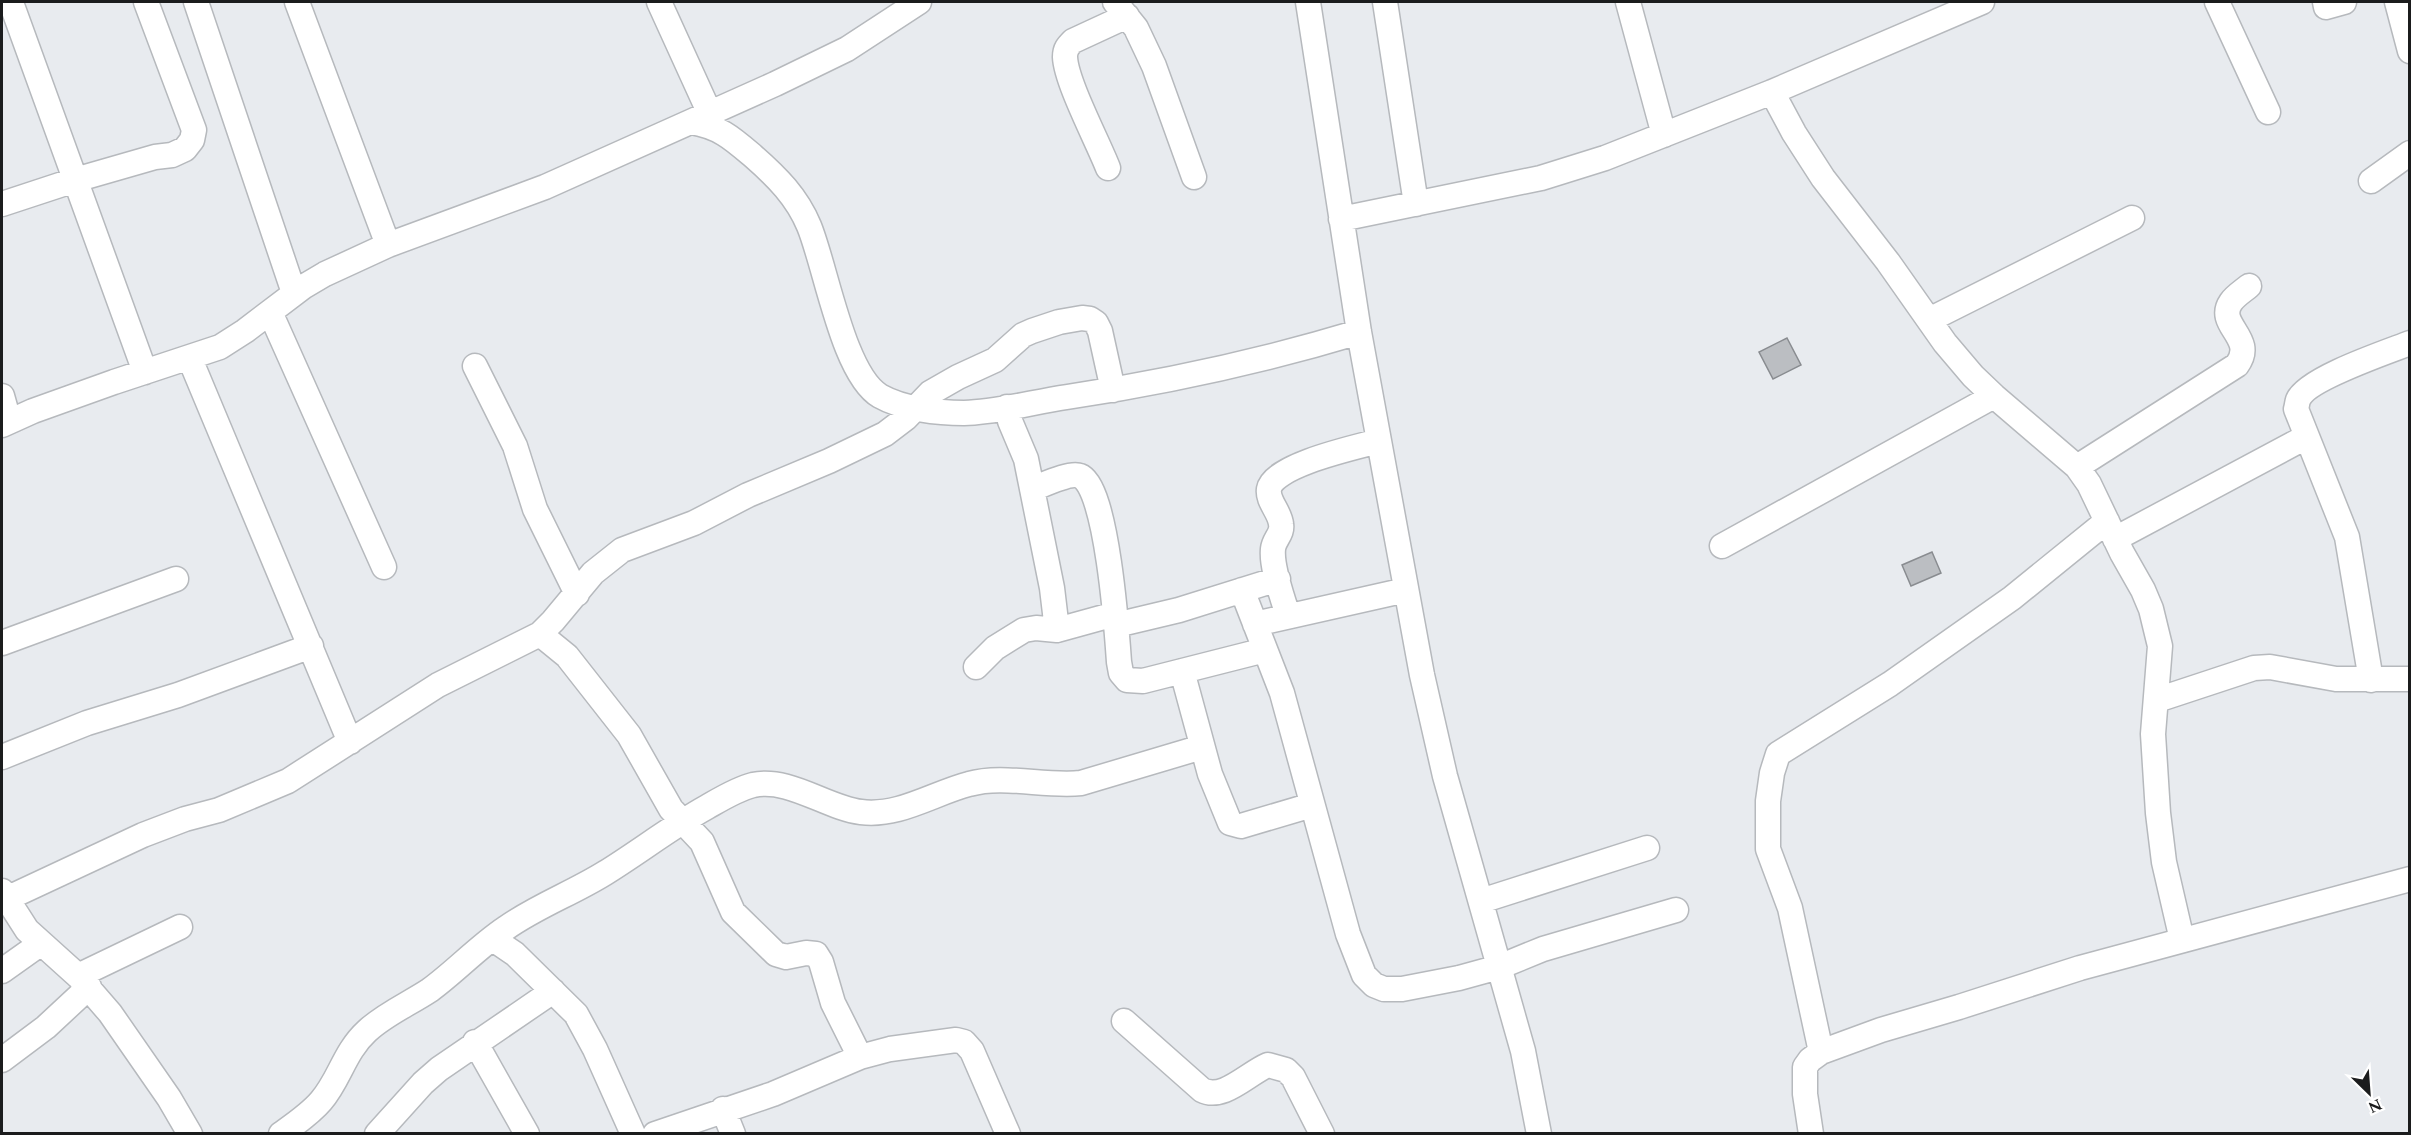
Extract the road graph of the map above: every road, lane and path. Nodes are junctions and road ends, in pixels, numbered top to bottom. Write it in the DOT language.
graph roads {
  1 [pos="146,2"];
  2 [pos="196,2"];
  3 [pos="297,2"];
  4 [pos="659,2"];
  5 [pos="919,2"];
  6 [pos="1308,2"];
  7 [pos="1385,2"];
  8 [pos="1628,2"];
  9 [pos="1982,2"];
  10 [pos="2217,2"];
  11 [pos="2325,2"];
  12 [pos="2344,2"];
  13 [pos="2397,2"];
  14 [pos="13,8"];
  15 [pos="1121,9"];
  16 [pos="2409,51"];
  17 [pos="1772,92"];
  18 [pos="2268,112"];
  19 [pos="701,118"];
  20 [pos="1664,135"];
  21 [pos="2409,153"];
  22 [pos="1108,168"];
  23 [pos="1194,177"];
  24 [pos="75,180"];
  25 [pos="2372,181"];
  26 [pos="2,204"];
  27 [pos="1416,204"];
  28 [pos="2132,218"];
  29 [pos="1341,219"];
  30 [pos="388,245"];
  31 [pos="2249,286"];
  32 [pos="294,293"];
  33 [pos="270,312"];
  34 [pos="1929,320"];
  35 [pos="1359,332"];
  36 [pos="2409,343"];
  37 [pos="190,358"];
  38 [pos="475,366"];
  39 [pos="145,372"];
  40 [pos="1113,390"];
  41 [pos="2,396"];
  42 [pos="1994,396"];
  43 [pos="915,407"];
  44 [pos="1007,407"];
  45 [pos="5,423"];
  46 [pos="2306,437"];
  47 [pos="1379,441"];
  48 [pos="2077,467"];
  49 [pos="1032,489"];
  50 [pos="2111,530"];
  51 [pos="1722,546"];
  52 [pos="384,567"];
  53 [pos="176,579"];
  54 [pos="1278,579"];
  55 [pos="1242,590"];
  56 [pos="1406,590"];
  57 [pos="577,594"];
  58 [pos="1288,616"];
  59 [pos="1116,620"];
  60 [pos="1255,624"];
  61 [pos="1057,630"];
  62 [pos="540,634"];
  63 [pos="2,643"];
  64 [pos="311,646"];
  65 [pos="1265,650"];
  66 [pos="976,667"];
  67 [pos="1182,671"];
  68 [pos="2409,679"];
  69 [pos="2372,680"];
  70 [pos="2157,700"];
  71 [pos="350,742"];
  72 [pos="1202,747"];
  73 [pos="2,757"];
  74 [pos="1312,806"];
  75 [pos="681,822"];
  76 [pos="1647,848"];
  77 [pos="2409,879"];
  78 [pos="4,895"];
  79 [pos="1481,901"];
  80 [pos="1676,910"];
  81 [pos="180,927"];
  82 [pos="493,939"];
  83 [pos="2182,940"];
  84 [pos="40,944"];
  85 [pos="1499,967"];
  86 [pos="2,971"];
  87 [pos="84,982"];
  88 [pos="553,991"];
  89 [pos="1124,1021"];
  90 [pos="476,1042"];
  91 [pos="1821,1052"];
  92 [pos="860,1057"];
  93 [pos="2,1060"];
  94 [pos="723,1109"];
  95 [pos="190,1134"];
  96 [pos="281,1134"];
  97 [pos="376,1134"];
  98 [pos="527,1134"];
  99 [pos="633,1134"];
  100 [pos="655,1134"];
  101 [pos="733,1134"];
  102 [pos="1008,1134"];
  103 [pos="1322,1134"];
  104 [pos="1539,1134"];
  105 [pos="1811,1134"];
  1 -- 24 [label="street"];
  2 -- 32 [label="street"];
  3 -- 30 [label="street"];
  4 -- 19 [label="street"];
  5 -- 19 [label="street"];
  6 -- 29 [label="street"];
  7 -- 27 [label="street"];
  8 -- 20 [label="street"];
  9 -- 17 [label="street"];
  10 -- 18 [label="street"];
  11 -- 12 [label="street"];
  13 -- 16 [label="street"];
  14 -- 24 [label="street"];
  15 -- 22 [label="street"];
  15 -- 23 [label="street"];
  17 -- 20 [label="street"];
  17 -- 34 [label="street"];
  19 -- 30 [label="street"];
  19 -- 43 [label="street"];
  20 -- 27 [label="street"];
  21 -- 25 [label="street"];
  24 -- 26 [label="street"];
  24 -- 39 [label="street"];
  27 -- 29 [label="street"];
  28 -- 34 [label="street"];
  29 -- 35 [label="street"];
  30 -- 32 [label="street"];
  31 -- 48 [label="street"];
  32 -- 33 [label="street"];
  33 -- 37 [label="street"];
  33 -- 52 [label="street"];
  34 -- 42 [label="street"];
  35 -- 40 [label="street"];
  35 -- 47 [label="street"];
  36 -- 46 [label="street"];
  37 -- 39 [label="street"];
  37 -- 64 [label="street"];
  38 -- 57 [label="street"];
  39 -- 45 [label="street"];
  40 -- 43 [label="street"];
  40 -- 44 [label="street"];
  41 -- 45 [label="street"];
  42 -- 48 [label="street"];
  42 -- 51 [label="street"];
  43 -- 44 [label="street"];
  43 -- 57 [label="street"];
  44 -- 49 [label="street"];
  46 -- 50 [label="street"];
  46 -- 69 [label="street"];
  47 -- 54 [label="street"];
  47 -- 56 [label="street"];
  48 -- 50 [label="street"];
  49 -- 59 [label="street"];
  49 -- 61 [label="street"];
  50 -- 70 [label="street"];
  50 -- 91 [label="street"];
  53 -- 63 [label="street"];
  54 -- 55 [label="street"];
  54 -- 58 [label="street"];
  55 -- 59 [label="street"];
  55 -- 60 [label="street"];
  56 -- 58 [label="street"];
  56 -- 79 [label="street"];
  57 -- 62 [label="street"];
  58 -- 60 [label="street"];
  59 -- 61 [label="street"];
  59 -- 67 [label="street"];
  60 -- 65 [label="street"];
  61 -- 66 [label="street"];
  62 -- 71 [label="street"];
  62 -- 75 [label="street"];
  64 -- 71 [label="street"];
  64 -- 73 [label="street"];
  65 -- 67 [label="street"];
  65 -- 74 [label="street"];
  67 -- 72 [label="street"];
  68 -- 69 [label="street"];
  69 -- 70 [label="street"];
  70 -- 83 [label="street"];
  71 -- 78 [label="street"];
  72 -- 74 [label="street"];
  72 -- 75 [label="street"];
  74 -- 85 [label="street"];
  75 -- 82 [label="street"];
  75 -- 92 [label="street"];
  76 -- 79 [label="street"];
  77 -- 83 [label="street"];
  78 -- 84 [label="street"];
  79 -- 85 [label="street"];
  80 -- 85 [label="street"];
  81 -- 87 [label="street"];
  82 -- 88 [label="street"];
  82 -- 96 [label="street"];
  83 -- 91 [label="street"];
  84 -- 86 [label="street"];
  84 -- 87 [label="street"];
  85 -- 104 [label="street"];
  87 -- 93 [label="street"];
  87 -- 95 [label="street"];
  88 -- 90 [label="street"];
  88 -- 99 [label="street"];
  89 -- 103 [label="street"];
  90 -- 97 [label="street"];
  90 -- 98 [label="street"];
  91 -- 105 [label="street"];
  92 -- 94 [label="street"];
  92 -- 102 [label="street"];
  94 -- 100 [label="street"];
  94 -- 101 [label="street"];
}
